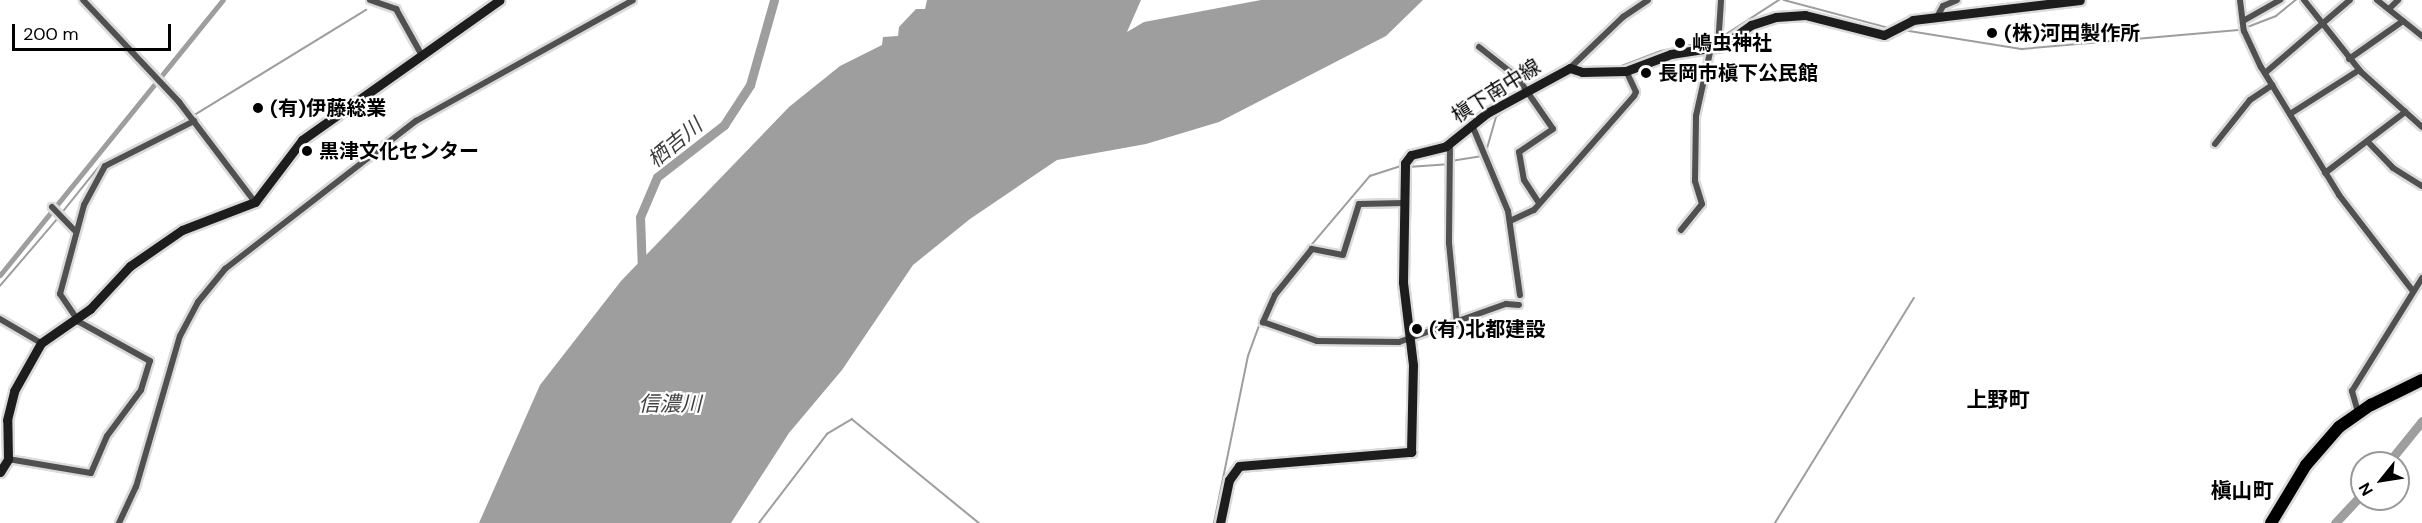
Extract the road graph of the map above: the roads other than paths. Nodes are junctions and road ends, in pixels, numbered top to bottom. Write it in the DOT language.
graph roads {
  1 [pos="83,0"];
  2 [pos="370,0"];
  3 [pos="501,0"];
  4 [pos="633,0"];
  5 [pos="1648,0"];
  6 [pos="1721,0"];
  7 [pos="1957,0"];
  8 [pos="2080,0"];
  9 [pos="2240,0"];
  10 [pos="2280,0"];
  11 [pos="2304,0"];
  12 [pos="2350,0"];
  13 [pos="2377,0"];
  14 [pos="2398,0"];
  15 [pos="388,2"];
  16 [pos="2389,9"];
  17 [pos="1938,15"];
  18 [pos="2243,21"];
  19 [pos="2403,21"];
  20 [pos="2321,25"];
  21 [pos="2422,36"];
  22 [pos="1479,47"];
  23 [pos="1715,48"];
  24 [pos="421,54"];
  25 [pos="2349,59"];
  26 [pos="1570,68"];
  27 [pos="2359,70"];
  28 [pos="1626,71"];
  29 [pos="2265,73"];
  30 [pos="2272,85"];
  31 [pos="1526,92"];
  32 [pos="2405,112"];
  33 [pos="2290,114"];
  34 [pos="194,121"];
  35 [pos="1472,125"];
  36 [pos="2422,127"];
  37 [pos="2367,142"];
  38 [pos="1450,143"];
  39 [pos="2215,144"];
  40 [pos="2325,173"];
  41 [pos="2422,186"];
  42 [pos="255,202"];
  43 [pos="1404,203"];
  44 [pos="1539,203"];
  45 [pos="52,207"];
  46 [pos="1510,221"];
  47 [pos="1681,230"];
  48 [pos="75,231"];
  49 [pos="2422,278"];
  50 [pos="2413,291"];
  51 [pos="1520,295"];
  52 [pos="1519,305"];
  53 [pos="0,319"];
  54 [pos="76,319"];
  55 [pos="1457,324"];
  56 [pos="1409,339"];
  57 [pos="41,343"];
  58 [pos="2422,380"];
  59 [pos="2358,412"];
  60 [pos="8,459"];
  61 [pos="0,472"];
  62 [pos="119,523"];
  63 [pos="1220,523"];
  64 [pos="2271,523"];
  1 -- 34 [label="street"];
  2 -- 15 [label="street"];
  3 -- 24 [label="main road"];
  4 -- 62 [label="street"];
  5 -- 26 [label="street"];
  6 -- 23 [label="street"];
  7 -- 17 [label="street"];
  8 -- 17 [label="main road, 槇下南中線"];
  9 -- 18 [label="street"];
  10 -- 18 [label="street"];
  11 -- 20 [label="street"];
  12 -- 20 [label="street"];
  13 -- 16 [label="street"];
  14 -- 16 [label="street"];
  15 -- 24 [label="street"];
  16 -- 19 [label="street"];
  17 -- 23 [label="main road, 槇下南中線"];
  18 -- 29 [label="street"];
  19 -- 21 [label="street"];
  19 -- 25 [label="street"];
  20 -- 25 [label="street"];
  20 -- 29 [label="street"];
  22 -- 31 [label="street"];
  23 -- 28 [label="main road, 槇下南中線"];
  23 -- 47 [label="street"];
  24 -- 42 [label="main road"];
  25 -- 27 [label="street"];
  26 -- 28 [label="main road, 槇下南中線"];
  26 -- 31 [label="main road, 槇下南中線"];
  27 -- 32 [label="street"];
  27 -- 33 [label="street"];
  28 -- 44 [label="street"];
  29 -- 30 [label="street"];
  30 -- 33 [label="street"];
  30 -- 39 [label="street"];
  31 -- 35 [label="main road, 槇下南中線"];
  31 -- 44 [label="street"];
  32 -- 36 [label="street"];
  32 -- 37 [label="street"];
  33 -- 40 [label="street"];
  34 -- 42 [label="street"];
  34 -- 48 [label="street"];
  35 -- 38 [label="main road, 槇下南中線"];
  35 -- 46 [label="street"];
  37 -- 40 [label="street"];
  37 -- 41 [label="street"];
  38 -- 43 [label="main road, 槇下南中線"];
  38 -- 55 [label="street"];
  40 -- 50 [label="street"];
  42 -- 54 [label="main road"];
  43 -- 56 [label="main road, 槇下南中線"];
  43 -- 56 [label="street"];
  44 -- 46 [label="street"];
  45 -- 48 [label="street"];
  46 -- 51 [label="street"];
  48 -- 54 [label="street"];
  49 -- 50 [label="street"];
  50 -- 59 [label="street"];
  52 -- 55 [label="street"];
  53 -- 57 [label="street"];
  54 -- 57 [label="main road"];
  54 -- 60 [label="street"];
  55 -- 56 [label="street"];
  56 -- 63 [label="main road, 槇下南中線"];
  57 -- 60 [label="main road"];
  58 -- 59 [label="highway"];
  59 -- 64 [label="highway"];
  60 -- 61 [label="main road"];
}
